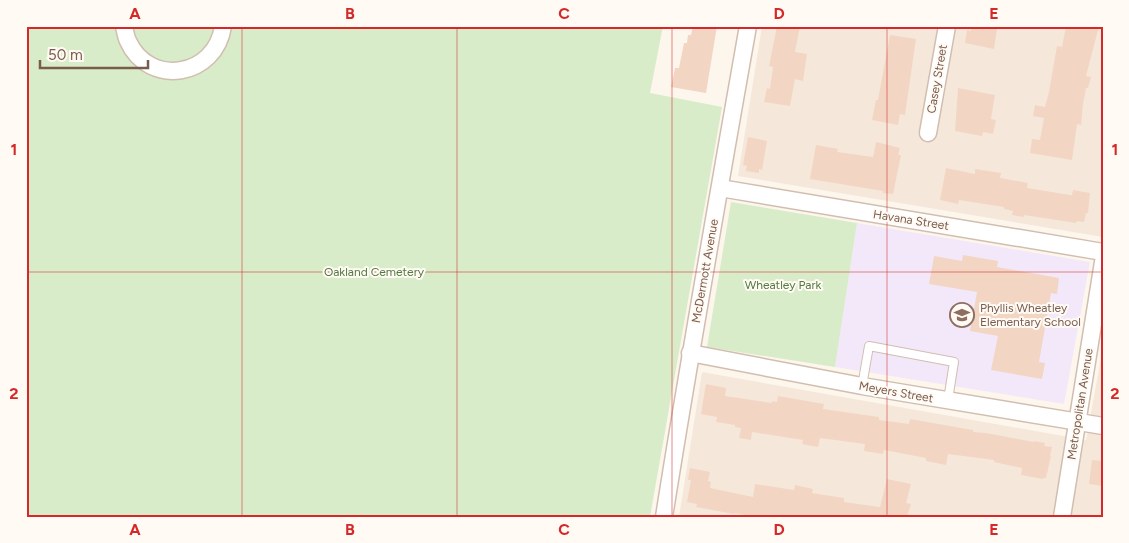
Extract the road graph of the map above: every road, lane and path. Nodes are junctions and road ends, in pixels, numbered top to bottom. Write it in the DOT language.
graph roads {
  1 [pos="124,26"];
  2 [pos="222,26"];
  3 [pos="748,26"];
  4 [pos="947,26"];
  5 [pos="928,132"];
  6 [pos="720,188"];
  7 [pos="1103,252"];
  8 [pos="1103,262"];
  9 [pos="690,354"];
  10 [pos="862,386"];
  11 [pos="948,400"];
  12 [pos="1077,422"];
  13 [pos="1103,426"];
  14 [pos="664,517"];
  15 [pos="1062,517"];
  1 -- 2 [label="street"];
  3 -- 6 [label="street, McDermott Avenue"];
  4 -- 5 [label="street, Casey Street"];
  6 -- 7 [label="street, Havana Street"];
  6 -- 9 [label="street, McDermott Avenue"];
  8 -- 12 [label="street, Metropolitan Avenue"];
  9 -- 10 [label="street, Meyers Street"];
  9 -- 14 [label="street, McDermott Avenue"];
  10 -- 11 [label="street, Meyers Street"];
  10 -- 11 [label="lane"];
  11 -- 12 [label="street, Meyers Street"];
  12 -- 13 [label="street, Meyers Street"];
  12 -- 15 [label="street, Metropolitan Avenue"];
}
